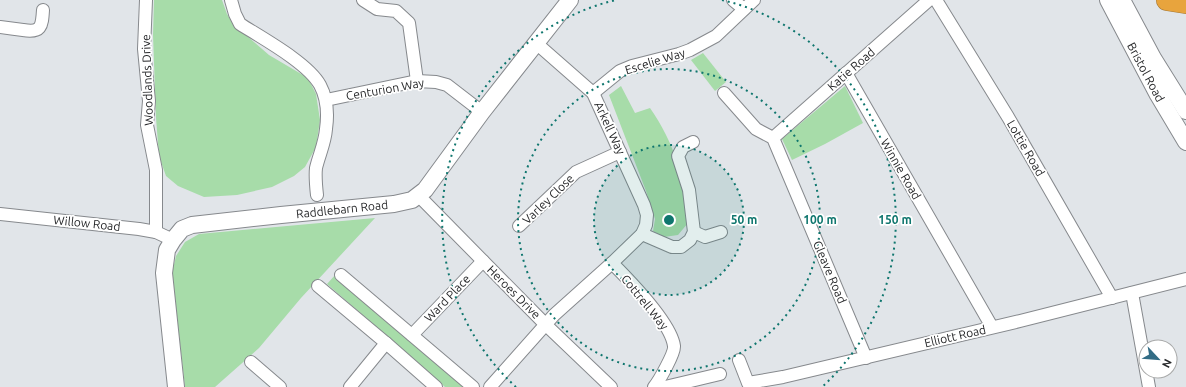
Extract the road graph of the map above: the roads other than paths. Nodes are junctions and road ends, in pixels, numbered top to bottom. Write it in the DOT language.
graph roads {
  1 [pos="146,0"];
  2 [pos="231,0"];
  3 [pos="363,0"];
  4 [pos="570,0"];
  5 [pos="732,0"];
  6 [pos="754,0"];
  7 [pos="928,0"];
  8 [pos="936,0"];
  9 [pos="1108,0"];
  10 [pos="1122,0"];
  11 [pos="1167,0"];
  12 [pos="1186,3"];
  13 [pos="744,9"];
  14 [pos="43,10"];
  15 [pos="0,27"];
  16 [pos="536,44"];
  17 [pos="846,73"];
  18 [pos="417,81"];
  19 [pos="593,93"];
  20 [pos="724,93"];
  21 [pos="326,100"];
  22 [pos="1186,111"];
  23 [pos="482,112"];
  24 [pos="773,138"];
  25 [pos="693,142"];
  26 [pos="1186,142"];
  27 [pos="620,152"];
  28 [pos="317,195"];
  29 [pos="418,195"];
  30 [pos="0,214"];
  31 [pos="519,226"];
  32 [pos="156,232"];
  33 [pos="694,232"];
  34 [pos="721,232"];
  35 [pos="642,234"];
  36 [pos="173,240"];
  37 [pos="483,261"];
  38 [pos="612,263"];
  39 [pos="341,275"];
  40 [pos="1186,279"];
  41 [pos="318,286"];
  42 [pos="1132,293"];
  43 [pos="1112,298"];
  44 [pos="546,325"];
  45 [pos="992,327"];
  46 [pos="412,335"];
  47 [pos="389,346"];
  48 [pos="866,358"];
  49 [pos="739,360"];
  50 [pos="251,362"];
  51 [pos="720,374"];
  52 [pos="763,384"];
  53 [pos="176,387"];
  54 [pos="280,387"];
  55 [pos="350,387"];
  56 [pos="436,387"];
  57 [pos="473,387"];
  58 [pos="490,387"];
  59 [pos="609,387"];
  60 [pos="654,387"];
  61 [pos="665,387"];
  62 [pos="1149,387"];
  1 -- 32 [label="street, Woodlands Drive"];
  2 -- 21 [label="street"];
  3 -- 18 [label="street"];
  4 -- 16 [label="street, Raddlebarn Road"];
  5 -- 13 [label="street"];
  6 -- 13 [label="street, Escelie Way"];
  7 -- 17 [label="street, Katie Road"];
  8 -- 43 [label="street, Lottie Road"];
  9 -- 26 [label="street, Bristol Road"];
  10 -- 22 [label="street, Bristol Road"];
  11 -- 12 [label="highway"];
  13 -- 19 [label="street, Escelie Way"];
  14 -- 15 [label="street"];
  16 -- 19 [label="street, Arkell Way"];
  16 -- 23 [label="street, Raddlebarn Road"];
  17 -- 24 [label="street, Katie Road"];
  17 -- 45 [label="street, Winnie Road"];
  18 -- 21 [label="street, Centurion Way"];
  18 -- 23 [label="street, Centurion Way"];
  19 -- 27 [label="street, Arkell Way"];
  20 -- 24 [label="street"];
  21 -- 28 [label="street"];
  23 -- 29 [label="street, Raddlebarn Road"];
  24 -- 48 [label="street, Gleave Road"];
  25 -- 33 [label="street"];
  27 -- 31 [label="street, Varley Close"];
  27 -- 35 [label="street, Arkell Way"];
  29 -- 36 [label="street, Raddlebarn Road"];
  29 -- 37 [label="street, Heroes Drive"];
  30 -- 32 [label="street, Willow Road"];
  32 -- 36 [label="street, Willow Road"];
  33 -- 34 [label="street"];
  33 -- 35 [label="street"];
  35 -- 38 [label="street"];
  36 -- 53 [label="street, Raddlebarn Road"];
  37 -- 44 [label="street, Heroes Drive"];
  37 -- 46 [label="street, Ward Place"];
  38 -- 44 [label="street"];
  38 -- 60 [label="street, Cottrell Way"];
  39 -- 46 [label="street"];
  40 -- 42 [label="street, Elliott Road"];
  41 -- 47 [label="street"];
  42 -- 43 [label="street, Elliott Road"];
  42 -- 62 [label="street"];
  43 -- 45 [label="street, Elliott Road"];
  44 -- 58 [label="street"];
  44 -- 59 [label="street, Heroes Drive"];
  45 -- 48 [label="street, Elliott Road"];
  46 -- 57 [label="street"];
  47 -- 55 [label="street"];
  47 -- 56 [label="street"];
  48 -- 52 [label="street, Elliott Road"];
  49 -- 52 [label="street, Elliott Road"];
  50 -- 54 [label="street"];
  51 -- 61 [label="street"];
}
